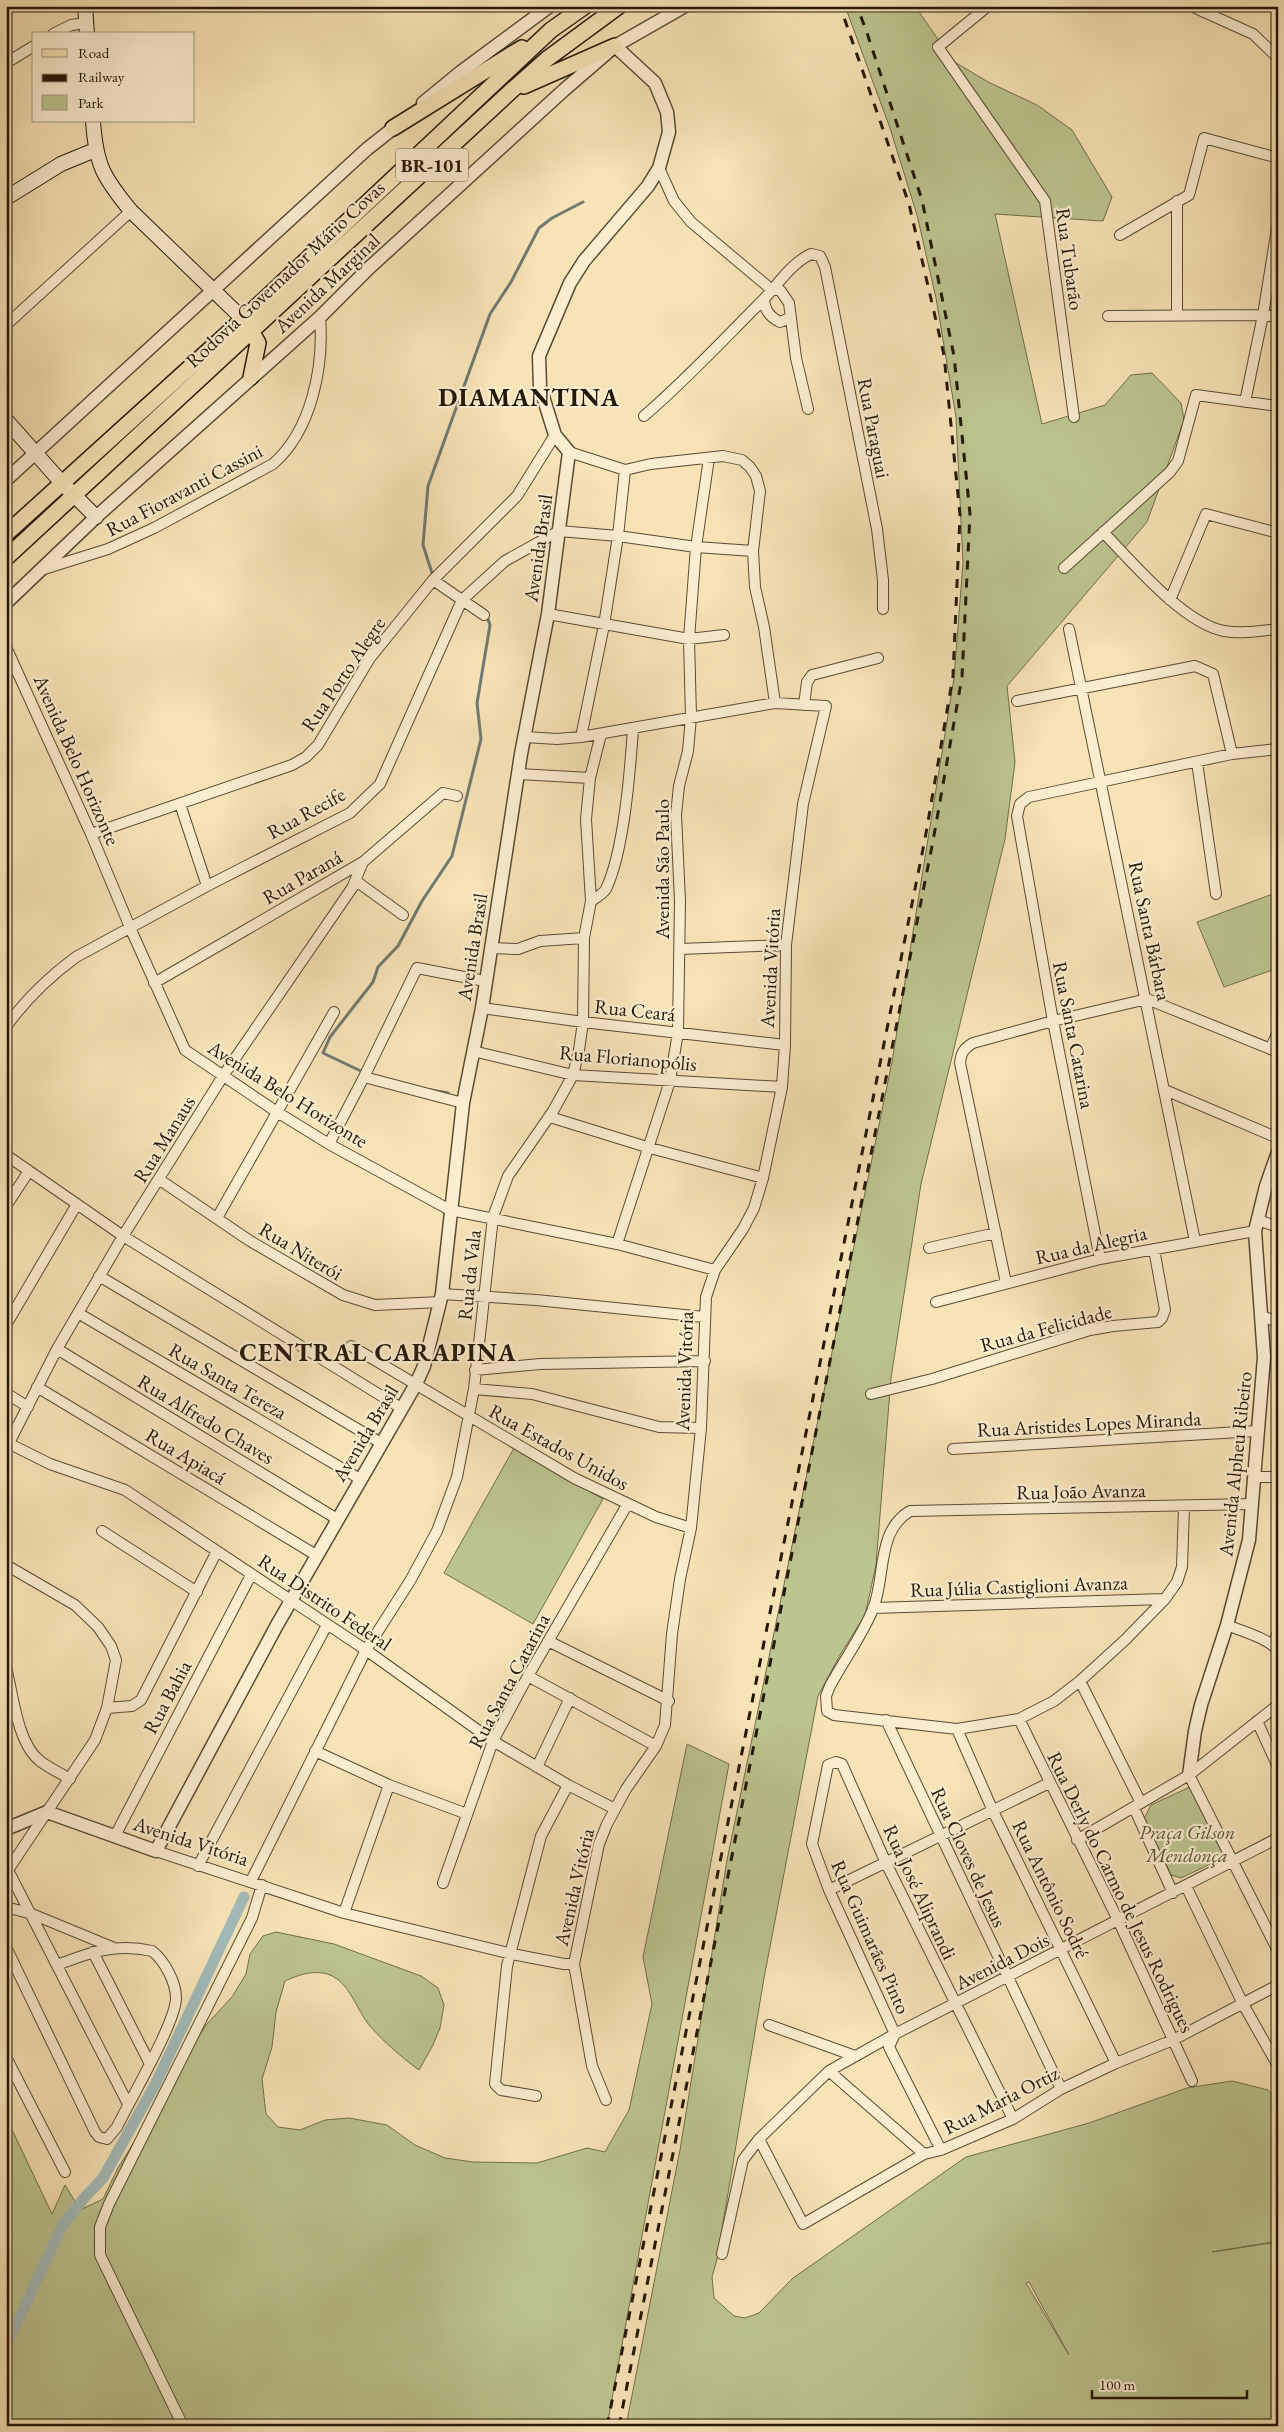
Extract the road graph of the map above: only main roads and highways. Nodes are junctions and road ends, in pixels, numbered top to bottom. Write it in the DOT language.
graph roads {
  1 [pos="85,6"];
  2 [pos="585,6"];
  3 [pos="619,6"];
  4 [pos="86,29"];
  5 [pos="551,30"];
  6 [pos="615,46"];
  7 [pos="511,91"];
  8 [pos="93,122"];
  9 [pos="393,128"];
  10 [pos="94,150"];
  11 [pos="6,198"];
  12 [pos="243,319"];
  13 [pos="253,331"];
  14 [pos="251,376"];
  15 [pos="6,420"];
  16 [pos="62,483"];
  17 [pos="74,495"];
  18 [pos="96,518"];
  19 [pos="6,534"];
  20 [pos="6,558"];
  1 -- 4 [label="main road"];
  2 -- 5 [label="main road, Rodovia Governador Mário Covas / BR-101"];
  3 -- 7 [label="main road, Rodovia Governador Mário Covas / BR-101"];
  5 -- 9 [label="main road"];
  5 -- 12 [label="main road, Rodovia Governador Mário Covas / BR-101"];
  6 -- 7 [label="main road"];
  7 -- 13 [label="main road, Rodovia Governador Mário Covas / BR-101"];
  8 -- 10 [label="main road"];
  10 -- 11 [label="main road"];
  10 -- 12 [label="main road"];
  12 -- 13 [label="main road"];
  12 -- 16 [label="main road, Rodovia Governador Mário Covas / BR-101"];
  13 -- 14 [label="main road"];
  13 -- 17 [label="main road, Rodovia Governador Mário Covas / BR-101"];
  15 -- 16 [label="main road"];
  16 -- 17 [label="main road"];
  16 -- 19 [label="main road, Rodovia Governador Mário Covas / BR-101"];
  17 -- 18 [label="main road"];
  17 -- 20 [label="main road, Rodovia Governador Mário Covas / BR-101"];
}
